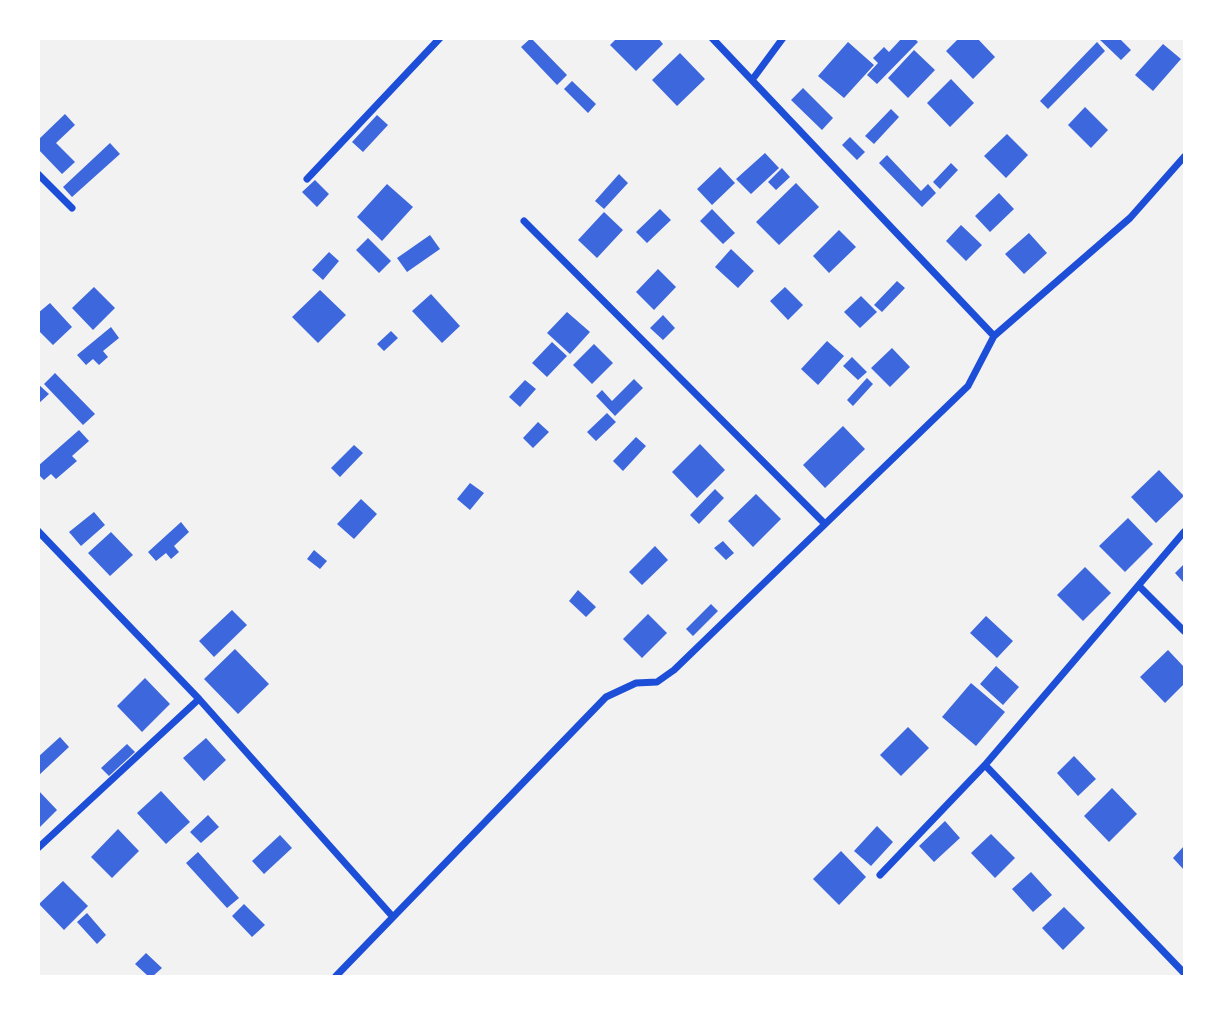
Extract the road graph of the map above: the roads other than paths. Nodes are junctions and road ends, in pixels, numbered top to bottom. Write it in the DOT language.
graph roads {
  1 [pos="440,38"];
  2 [pos="712,38"];
  3 [pos="783,38"];
  4 [pos="752,79"];
  5 [pos="1185,157"];
  6 [pos="38,174"];
  7 [pos="307,178"];
  8 [pos="72,208"];
  9 [pos="524,221"];
  10 [pos="994,336"];
  11 [pos="825,524"];
  12 [pos="38,531"];
  13 [pos="1185,532"];
  14 [pos="1139,586"];
  15 [pos="1185,631"];
  16 [pos="199,699"];
  17 [pos="985,765"];
  18 [pos="38,848"];
  19 [pos="880,875"];
  20 [pos="393,916"];
  21 [pos="1185,973"];
  22 [pos="336,976"];
  1 -- 7 [label="street"];
  2 -- 4 [label="street"];
  3 -- 4 [label="street"];
  4 -- 10 [label="street"];
  5 -- 10 [label="street"];
  6 -- 8 [label="street"];
  9 -- 11 [label="street"];
  10 -- 11 [label="street"];
  11 -- 20 [label="street"];
  12 -- 16 [label="street"];
  13 -- 14 [label="street"];
  14 -- 15 [label="street"];
  14 -- 17 [label="street"];
  16 -- 18 [label="street"];
  16 -- 20 [label="street"];
  17 -- 19 [label="street"];
  17 -- 21 [label="street"];
  20 -- 22 [label="street"];
}
